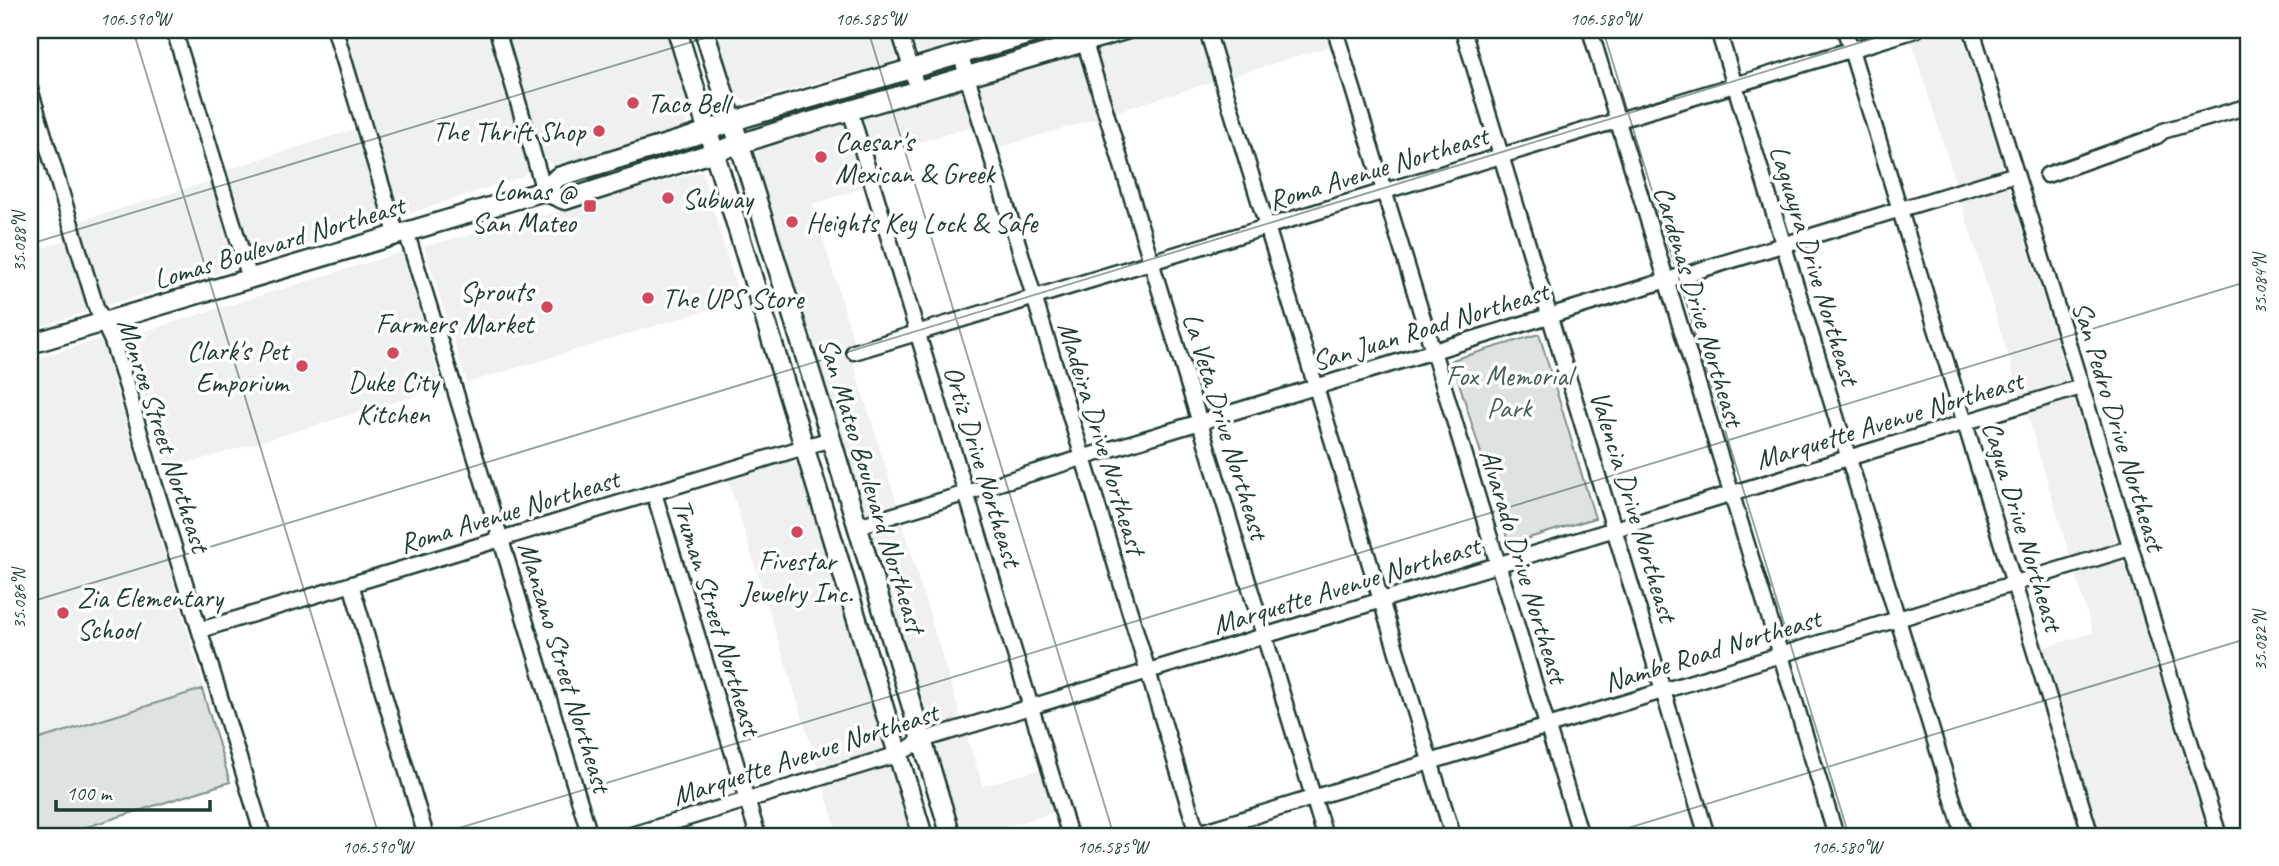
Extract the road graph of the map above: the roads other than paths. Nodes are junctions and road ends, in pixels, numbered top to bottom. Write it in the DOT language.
graph roads {
  1 [pos="174,30"];
  2 [pos="335,30"];
  3 [pos="498,30"];
  4 [pos="677,30"];
  5 [pos="704,30"];
  6 [pos="899,30"];
  7 [pos="1044,30"];
  8 [pos="1207,30"];
  9 [pos="1335,30"];
  10 [pos="1463,30"];
  11 [pos="1590,30"];
  12 [pos="1718,30"];
  13 [pos="1845,30"];
  14 [pos="1916,30"];
  15 [pos="1972,30"];
  16 [pos="1118,31"];
  17 [pos="1082,36"];
  18 [pos="1851,49"];
  19 [pos="960,53"];
  20 [pos="911,68"];
  21 [pos="967,75"];
  22 [pos="1734,84"];
  23 [pos="30,89"];
  24 [pos="918,90"];
  25 [pos="2249,106"];
  26 [pos="849,110"];
  27 [pos="1618,121"];
  28 [pos="731,122"];
  29 [pos="708,131"];
  30 [pos="739,144"];
  31 [pos="716,152"];
  32 [pos="1500,156"];
  33 [pos="2016,174"];
  34 [pos="2047,175"];
  35 [pos="544,191"];
  36 [pos="1385,192"];
  37 [pos="1901,209"];
  38 [pos="1268,228"];
  39 [pos="401,232"];
  40 [pos="1783,245"];
  41 [pos="1152,263"];
  42 [pos="250,279"];
  43 [pos="1665,279"];
  44 [pos="1034,299"];
  45 [pos="1550,315"];
  46 [pos="103,322"];
  47 [pos="917,333"];
  48 [pos="30,344"];
  49 [pos="1432,350"];
  50 [pos="854,352"];
  51 [pos="1316,386"];
  52 [pos="2081,387"];
  53 [pos="1965,422"];
  54 [pos="1199,423"];
  55 [pos="831,439"];
  56 [pos="805,447"];
  57 [pos="1849,457"];
  58 [pos="1083,458"];
  59 [pos="653,493"];
  60 [pos="1731,493"];
  61 [pos="965,494"];
  62 [pos="858,527"];
  63 [pos="1614,528"];
  64 [pos="501,539"];
  65 [pos="2130,548"];
  66 [pos="1497,564"];
  67 [pos="351,584"];
  68 [pos="2015,584"];
  69 [pos="1381,600"];
  70 [pos="1898,620"];
  71 [pos="200,630"];
  72 [pos="1264,635"];
  73 [pos="1780,654"];
  74 [pos="1147,672"];
  75 [pos="1664,691"];
  76 [pos="1030,707"];
  77 [pos="1548,727"];
  78 [pos="922,740"];
  79 [pos="899,754"];
  80 [pos="1431,762"];
  81 [pos="1313,797"];
  82 [pos="747,800"];
  83 [pos="1195,835"];
  84 [pos="263,836"];
  85 [pos="426,836"];
  86 [pos="590,836"];
  87 [pos="628,836"];
  88 [pos="758,836"];
  89 [pos="923,836"];
  90 [pos="951,836"];
  91 [pos="1070,836"];
  92 [pos="1325,836"];
  93 [pos="1453,836"];
  94 [pos="1581,836"];
  95 [pos="1707,836"];
  96 [pos="1836,836"];
  97 [pos="1964,836"];
  98 [pos="2091,836"];
  99 [pos="2219,836"];
  1 -- 42 [label="street"];
  2 -- 39 [label="street, Manzano Street Northeast"];
  3 -- 35 [label="street"];
  4 -- 29 [label="main road, San Mateo Boulevard Northeast"];
  5 -- 28 [label="main road, San Mateo Boulevard Northeast"];
  6 -- 20 [label="street"];
  7 -- 19 [label="main road, Lomas Boulevard Northeast"];
  8 -- 38 [label="street"];
  9 -- 36 [label="street, Alvarado Drive Northeast"];
  10 -- 32 [label="street, Valencia Drive Northeast"];
  11 -- 27 [label="street, Cardenas Drive Northeast"];
  12 -- 22 [label="street, Laguayra Drive Northeast"];
  13 -- 18 [label="street, Cagua Drive Northeast"];
  14 -- 18 [label="street, Roma Avenue Northeast"];
  15 -- 33 [label="street, San Pedro Drive Northeast"];
  16 -- 17 [label="main road, Lomas Boulevard Northeast"];
  17 -- 21 [label="main road, Lomas Boulevard Northeast"];
  17 -- 41 [label="street, La Veta Drive Northeast"];
  18 -- 22 [label="street, Roma Avenue Northeast"];
  18 -- 37 [label="street, Cagua Drive Northeast"];
  19 -- 20 [label="main road, Lomas Boulevard Northeast"];
  19 -- 21 [label="street, Madeira Drive Northeast"];
  20 -- 24 [label="street"];
  20 -- 28 [label="main road, Lomas Boulevard Northeast"];
  21 -- 24 [label="main road, Lomas Boulevard Northeast"];
  21 -- 44 [label="street, Madeira Drive Northeast"];
  22 -- 27 [label="street, Roma Avenue Northeast"];
  22 -- 40 [label="street, Laguayra Drive Northeast"];
  23 -- 46 [label="street, Monroe Street Northeast"];
  24 -- 26 [label="main road, Lomas Boulevard Northeast"];
  25 -- 34 [label="street"];
  26 -- 30 [label="main road, Lomas Boulevard Northeast"];
  26 -- 47 [label="street, Ortiz Drive Northeast"];
  27 -- 32 [label="street, Roma Avenue Northeast"];
  27 -- 43 [label="street, Cardenas Drive Northeast"];
  28 -- 29 [label="main road, Lomas Boulevard Northeast"];
  28 -- 30 [label="main road, San Mateo Boulevard Northeast"];
  29 -- 31 [label="main road, San Mateo Boulevard Northeast"];
  29 -- 35 [label="main road, Lomas Boulevard Northeast"];
  30 -- 31 [label="main road, Lomas Boulevard Northeast"];
  30 -- 55 [label="main road, San Mateo Boulevard Northeast"];
  31 -- 35 [label="main road, Lomas Boulevard Northeast"];
  31 -- 56 [label="main road, San Mateo Boulevard Northeast"];
  32 -- 36 [label="street, Roma Avenue Northeast"];
  32 -- 45 [label="street, Valencia Drive Northeast"];
  33 -- 37 [label="street, San Juan Road Northeast"];
  33 -- 52 [label="street, San Pedro Drive Northeast"];
  35 -- 39 [label="main road, Lomas Boulevard Northeast"];
  36 -- 38 [label="street, Roma Avenue Northeast"];
  36 -- 49 [label="street, Alvarado Drive Northeast"];
  37 -- 40 [label="street, San Juan Road Northeast"];
  37 -- 53 [label="street, Cagua Drive Northeast"];
  38 -- 41 [label="street, Roma Avenue Northeast"];
  38 -- 51 [label="street"];
  39 -- 42 [label="main road, Lomas Boulevard Northeast"];
  39 -- 64 [label="street, Manzano Street Northeast"];
  40 -- 43 [label="street, San Juan Road Northeast"];
  40 -- 57 [label="street, Laguayra Drive Northeast"];
  41 -- 44 [label="street, Roma Avenue Northeast"];
  41 -- 54 [label="street, La Veta Drive Northeast"];
  42 -- 46 [label="main road, Lomas Boulevard Northeast"];
  43 -- 45 [label="street, San Juan Road Northeast"];
  43 -- 60 [label="street, Cardenas Drive Northeast"];
  44 -- 47 [label="street, Roma Avenue Northeast"];
  44 -- 58 [label="street, Madeira Drive Northeast"];
  45 -- 49 [label="street, San Juan Road Northeast"];
  45 -- 63 [label="street, Valencia Drive Northeast"];
  46 -- 48 [label="main road, Lomas Boulevard Northeast"];
  46 -- 71 [label="street, Monroe Street Northeast"];
  47 -- 50 [label="street, Roma Avenue Northeast"];
  47 -- 61 [label="street, Ortiz Drive Northeast"];
  49 -- 51 [label="street, San Juan Road Northeast"];
  49 -- 66 [label="street, Alvarado Drive Northeast"];
  51 -- 54 [label="street, San Juan Road Northeast"];
  51 -- 69 [label="street"];
  52 -- 53 [label="street, Marquette Avenue Northeast"];
  52 -- 65 [label="street, San Pedro Drive Northeast"];
  53 -- 57 [label="street, Marquette Avenue Northeast"];
  53 -- 68 [label="street, Cagua Drive Northeast"];
  54 -- 58 [label="street, San Juan Road Northeast"];
  54 -- 72 [label="street, La Veta Drive Northeast"];
  55 -- 56 [label="street, Roma Avenue Northeast"];
  55 -- 62 [label="main road, San Mateo Boulevard Northeast"];
  56 -- 59 [label="street, Roma Avenue Northeast"];
  56 -- 79 [label="main road, San Mateo Boulevard Northeast"];
  57 -- 60 [label="street, Marquette Avenue Northeast"];
  57 -- 70 [label="street, Laguayra Drive Northeast"];
  58 -- 61 [label="street, San Juan Road Northeast"];
  58 -- 74 [label="street, Madeira Drive Northeast"];
  59 -- 64 [label="street, Roma Avenue Northeast"];
  59 -- 82 [label="street, Truman Street Northeast"];
  60 -- 63 [label="street, Marquette Avenue Northeast"];
  60 -- 73 [label="street, Cardenas Drive Northeast"];
  61 -- 62 [label="street, San Juan Road Northeast"];
  61 -- 76 [label="street, Ortiz Drive Northeast"];
  62 -- 78 [label="main road, San Mateo Boulevard Northeast"];
  63 -- 66 [label="street, Marquette Avenue Northeast"];
  63 -- 75 [label="street, Valencia Drive Northeast"];
  64 -- 67 [label="street, Roma Avenue Northeast"];
  64 -- 86 [label="street, Manzano Street Northeast"];
  65 -- 68 [label="street, Nambe Road Northeast"];
  65 -- 99 [label="street, San Pedro Drive Northeast"];
  66 -- 69 [label="street, Marquette Avenue Northeast"];
  66 -- 77 [label="street, Alvarado Drive Northeast"];
  67 -- 71 [label="street, Roma Avenue Northeast"];
  67 -- 85 [label="street"];
  68 -- 70 [label="street, Nambe Road Northeast"];
  68 -- 98 [label="street, Cagua Drive Northeast"];
  69 -- 72 [label="street, Marquette Avenue Northeast"];
  69 -- 80 [label="street"];
  70 -- 73 [label="street, Nambe Road Northeast"];
  70 -- 97 [label="street, Laguayra Drive Northeast"];
  71 -- 84 [label="street, Monroe Street Northeast"];
  72 -- 74 [label="street, Marquette Avenue Northeast"];
  72 -- 81 [label="street, La Veta Drive Northeast"];
  73 -- 75 [label="street, Nambe Road Northeast"];
  73 -- 96 [label="street, Cardenas Drive Northeast"];
  74 -- 76 [label="street, Marquette Avenue Northeast"];
  74 -- 83 [label="street, Madeira Drive Northeast"];
  75 -- 77 [label="street, Nambe Road Northeast"];
  75 -- 95 [label="street, Valencia Drive Northeast"];
  76 -- 78 [label="street, Marquette Avenue Northeast"];
  76 -- 91 [label="street, Ortiz Drive Northeast"];
  77 -- 80 [label="street, Nambe Road Northeast"];
  77 -- 94 [label="street, Alvarado Drive Northeast"];
  78 -- 79 [label="street, Marquette Avenue Northeast"];
  78 -- 90 [label="main road, San Mateo Boulevard Northeast"];
  79 -- 82 [label="street, Marquette Avenue Northeast"];
  79 -- 89 [label="main road, San Mateo Boulevard Northeast"];
  80 -- 81 [label="street, Nambe Road Northeast"];
  80 -- 93 [label="street"];
  81 -- 83 [label="street, Nambe Road Northeast"];
  81 -- 92 [label="street, La Veta Drive Northeast"];
  82 -- 87 [label="street, Marquette Avenue Northeast"];
  82 -- 88 [label="street, Truman Street Northeast"];
}
